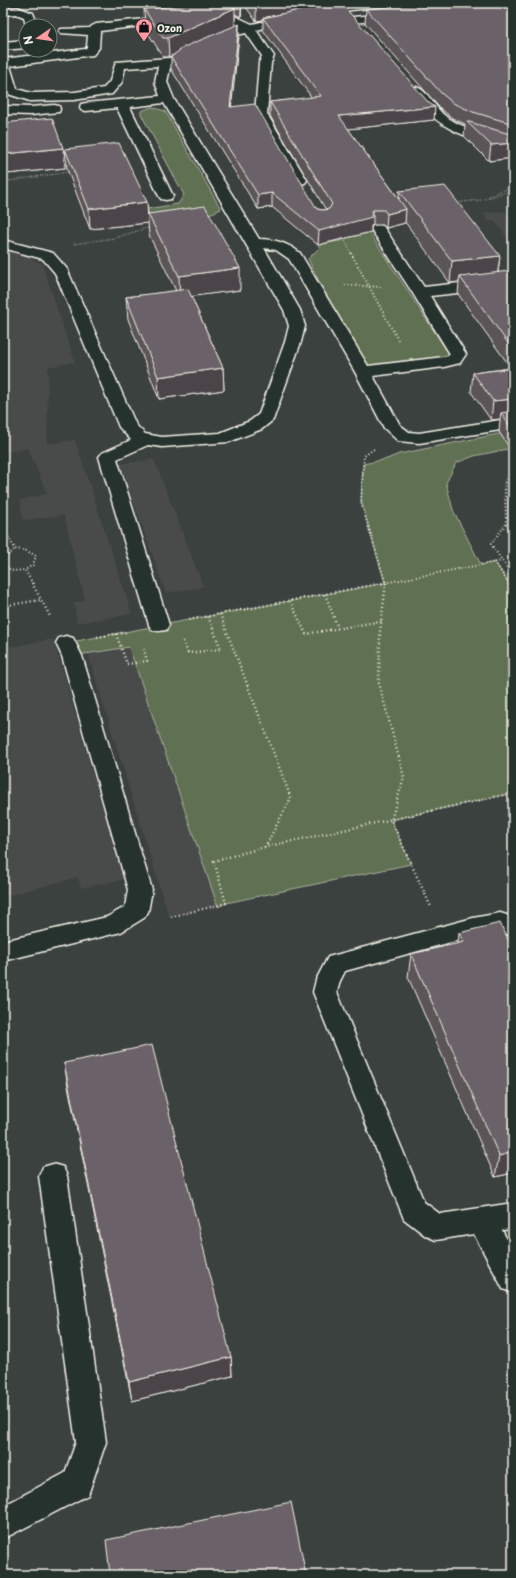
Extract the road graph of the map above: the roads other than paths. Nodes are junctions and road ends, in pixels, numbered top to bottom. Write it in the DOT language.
graph roads {
  1 [pos="211,3"];
  2 [pos="389,3"];
  3 [pos="340,6"];
  4 [pos="3,12"];
  5 [pos="222,14"];
  6 [pos="406,15"];
  7 [pos="208,16"];
  8 [pos="30,18"];
  9 [pos="186,18"];
  10 [pos="353,20"];
  11 [pos="248,27"];
  12 [pos="66,31"];
  13 [pos="363,31"];
  14 [pos="94,32"];
  15 [pos="18,45"];
  16 [pos="3,46"];
  17 [pos="89,52"];
  18 [pos="172,61"];
  19 [pos="3,64"];
  20 [pos="120,65"];
  21 [pos="410,84"];
  22 [pos="168,99"];
  23 [pos="122,104"];
  24 [pos="3,110"];
  25 [pos="31,111"];
  26 [pos="3,115"];
  27 [pos="513,145"];
  28 [pos="307,193"];
  29 [pos="166,196"];
  30 [pos="378,229"];
  31 [pos="254,243"];
  32 [pos="3,244"];
  33 [pos="513,282"];
  34 [pos="420,292"];
  35 [pos="363,372"];
  36 [pos="513,422"];
  37 [pos="146,439"];
  38 [pos="168,624"];
  39 [pos="66,643"];
  40 [pos="513,927"];
  41 [pos="3,951"];
  42 [pos="53,1176"];
  43 [pos="513,1216"];
  44 [pos="482,1221"];
  45 [pos="513,1280"];
  46 [pos="3,1523"];
  1 -- 5 [label="street"];
  2 -- 3 [label="street"];
  3 -- 10 [label="street"];
  3 -- 11 [label="street"];
  4 -- 8 [label="street"];
  5 -- 7 [label="street"];
  5 -- 11 [label="street"];
  6 -- 10 [label="street"];
  9 -- 14 [label="street"];
  10 -- 13 [label="street"];
  11 -- 18 [label="street"];
  11 -- 28 [label="street"];
  12 -- 14 [label="street"];
  14 -- 17 [label="street"];
  15 -- 16 [label="street"];
  17 -- 19 [label="street"];
  17 -- 20 [label="street"];
  18 -- 20 [label="street"];
  18 -- 22 [label="street"];
  19 -- 20 [label="street"];
  21 -- 27 [label="street"];
  22 -- 23 [label="street"];
  22 -- 31 [label="street"];
  23 -- 25 [label="street"];
  23 -- 29 [label="street"];
  24 -- 25 [label="street"];
  25 -- 26 [label="street"];
  30 -- 34 [label="street"];
  31 -- 35 [label="street"];
  31 -- 37 [label="street"];
  32 -- 37 [label="street"];
  33 -- 34 [label="street"];
  34 -- 35 [label="street"];
  35 -- 36 [label="street"];
  37 -- 38 [label="street"];
  39 -- 41 [label="street"];
  40 -- 44 [label="street"];
  42 -- 46 [label="street"];
  43 -- 44 [label="street"];
  44 -- 45 [label="street"];
}
